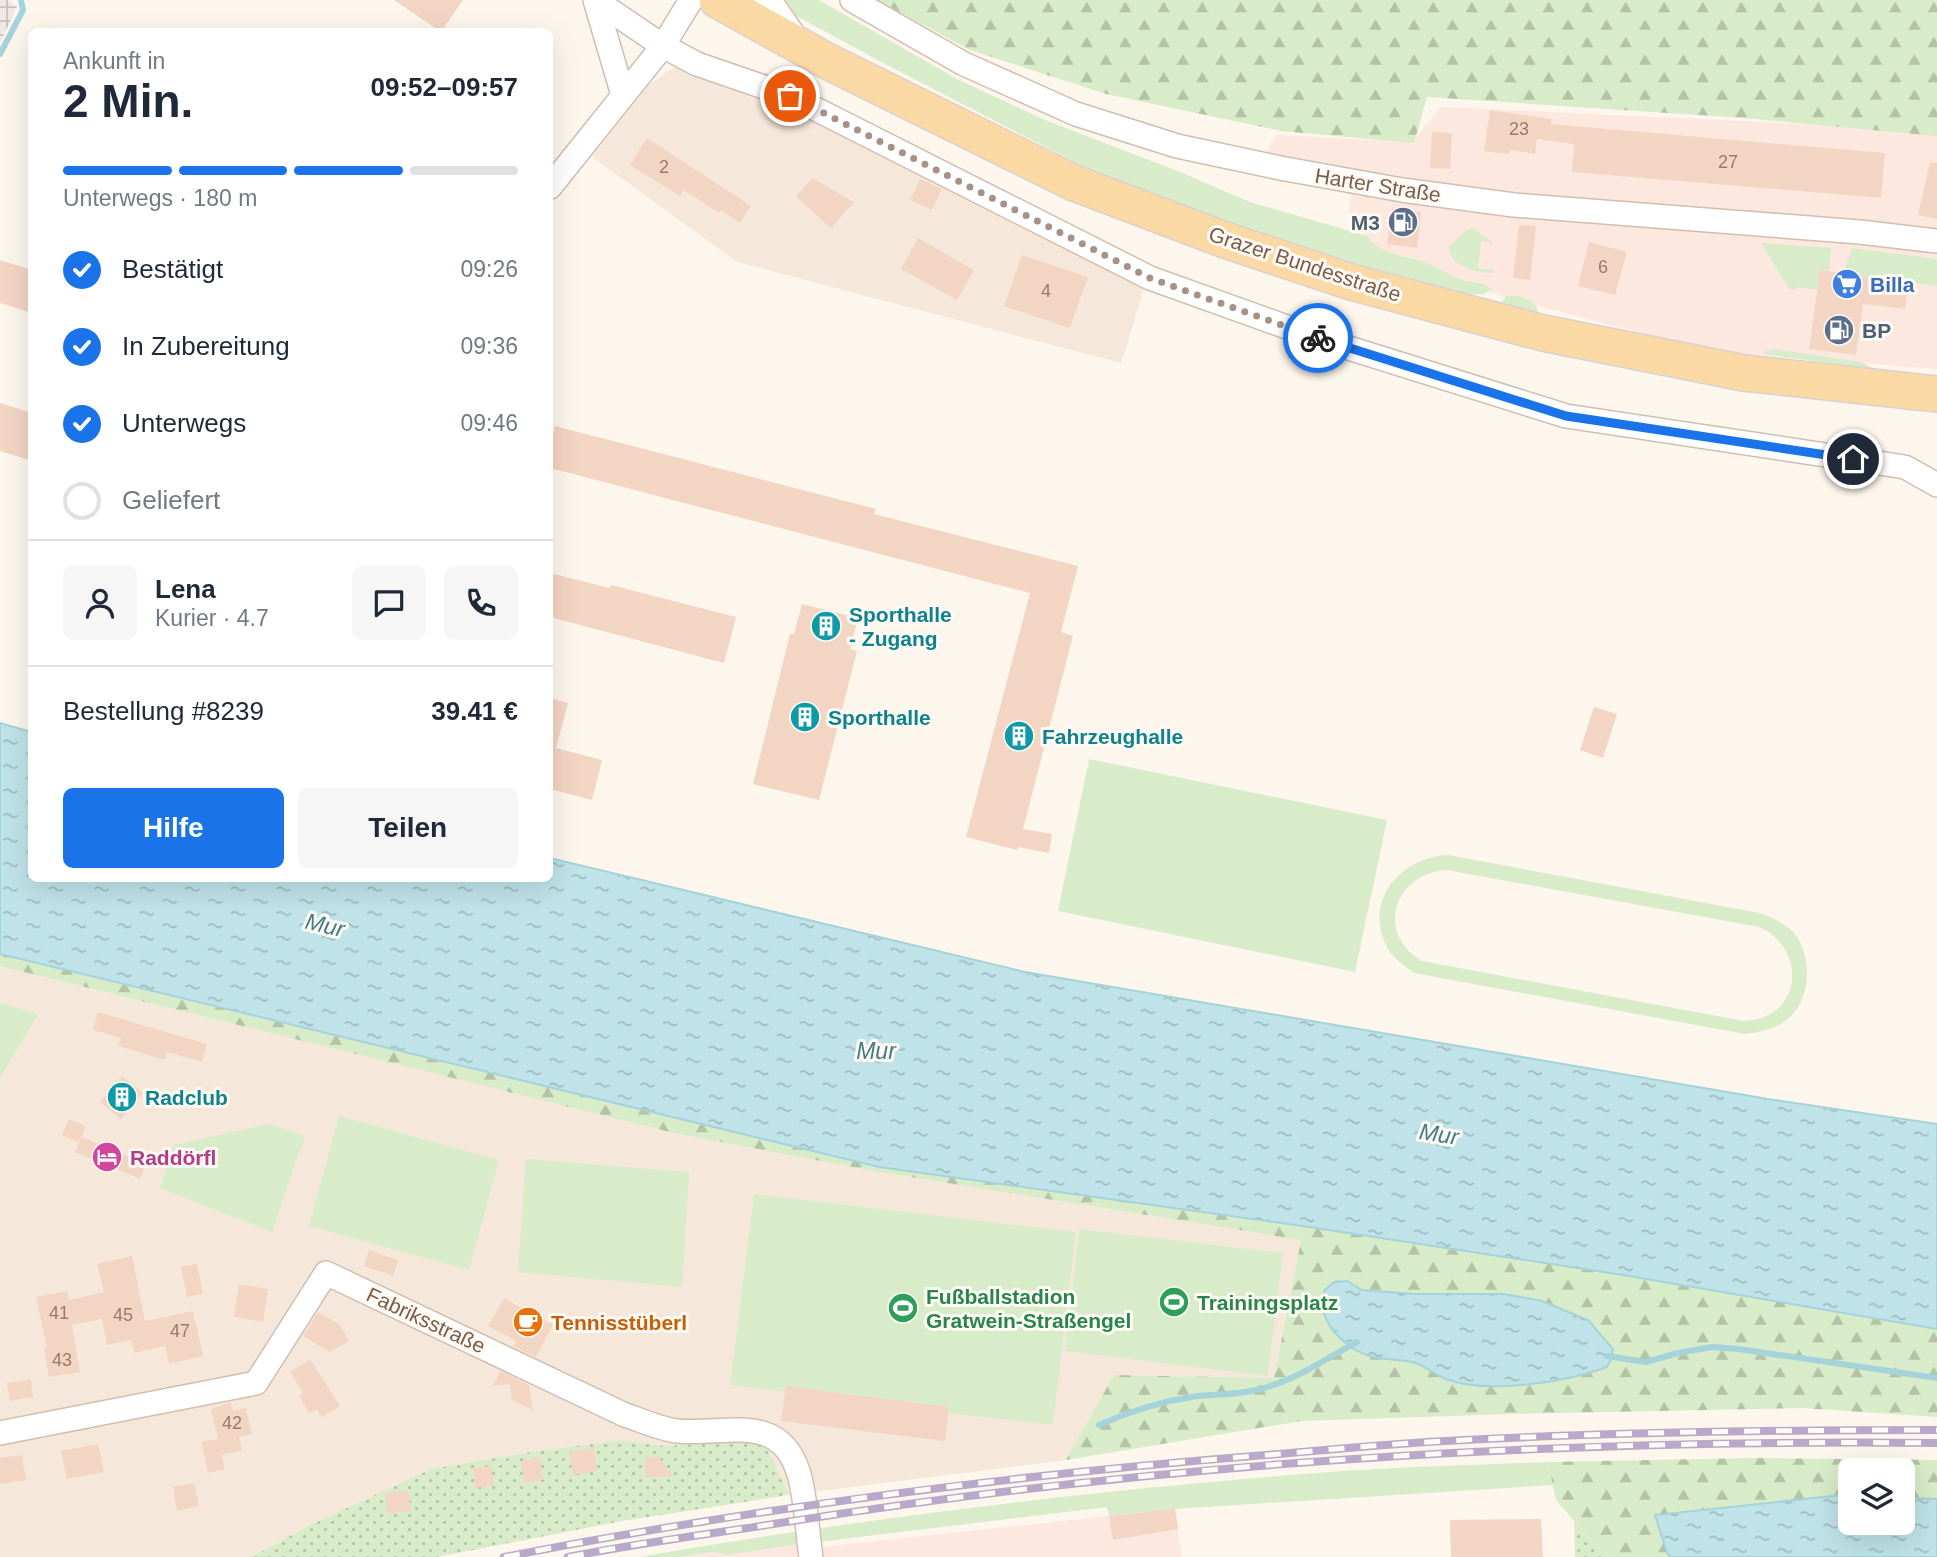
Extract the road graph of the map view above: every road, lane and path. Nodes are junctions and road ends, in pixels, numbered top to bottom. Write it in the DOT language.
graph roads {
  1 [pos="595,0"];
  2 [pos="691,0"];
  3 [pos="717,0"];
  4 [pos="764,0"];
  5 [pos="852,0"];
  6 [pos="793,42"];
  7 [pos="663,46"];
  8 [pos="623,96"];
  9 [pos="553,183"];
  10 [pos="1937,241"];
  11 [pos="1937,394"];
  12 [pos="1937,485"];
  13 [pos="0,1433"];
  14 [pos="811,1557"];
  1 -- 7 [label="street"];
  1 -- 8 [label="street"];
  2 -- 7 [label="street"];
  3 -- 6 [label="main road, Grazer Bundesstraße"];
  4 -- 6 [label="street"];
  5 -- 10 [label="street, Harter Straße"];
  6 -- 11 [label="main road, Grazer Bundesstraße"];
  7 -- 8 [label="street"];
  7 -- 12 [label="street"];
  8 -- 9 [label="street"];
  13 -- 14 [label="street, Fabriksstraße"];
}
